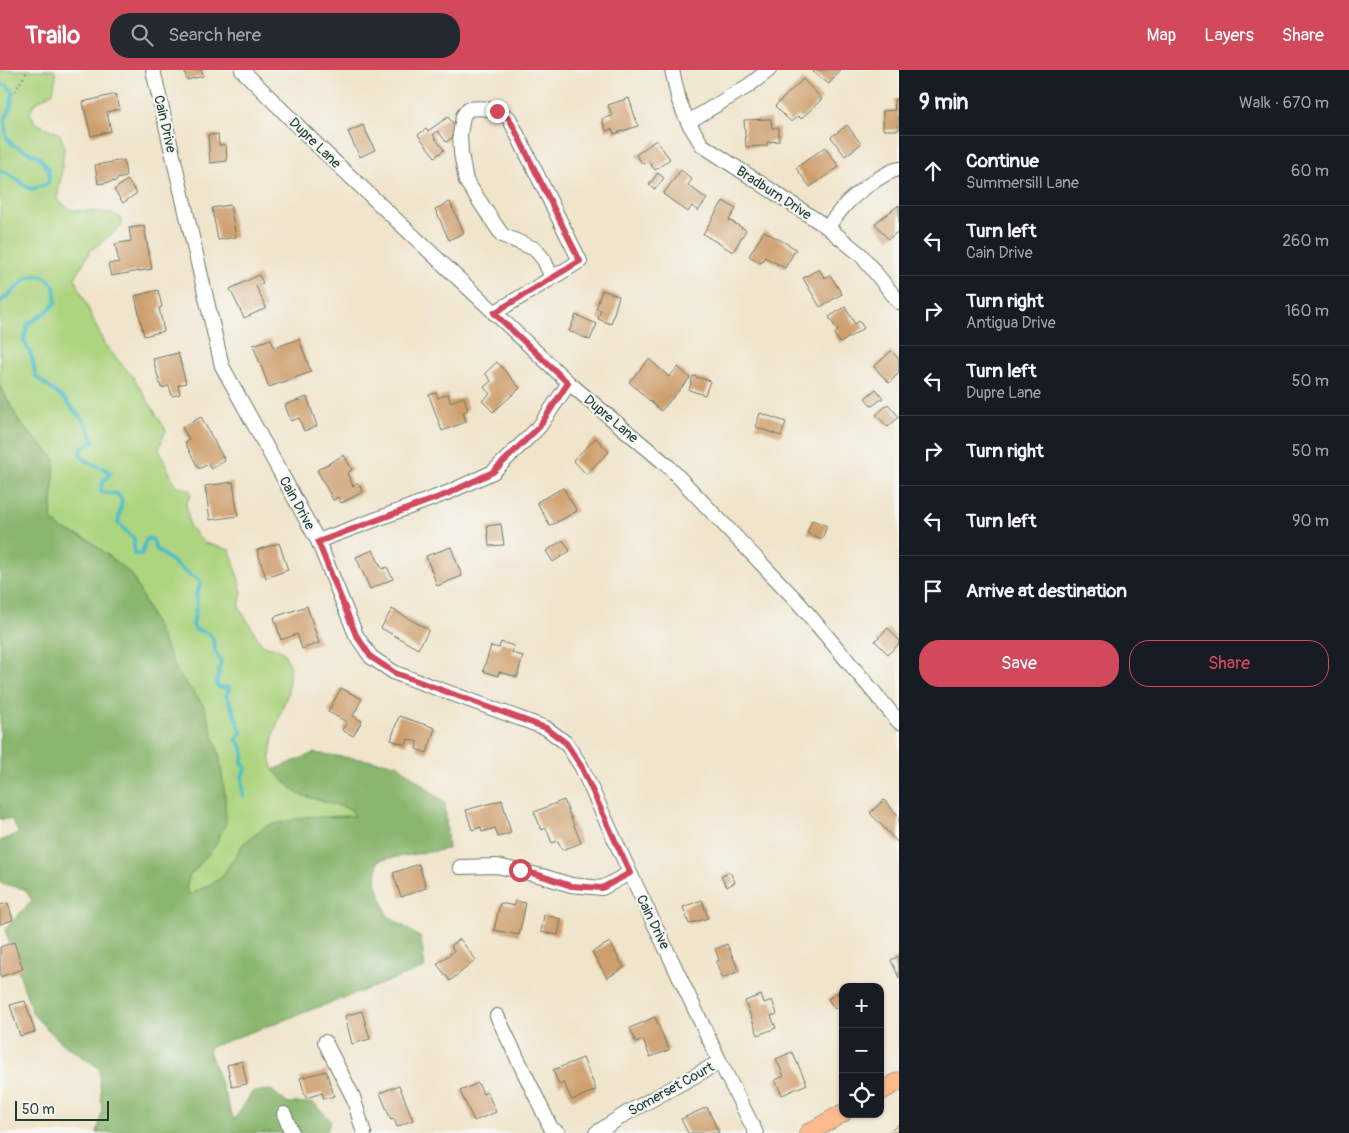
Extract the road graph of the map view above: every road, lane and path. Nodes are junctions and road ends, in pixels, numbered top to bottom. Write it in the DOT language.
graph roads {
  1 [pos="28,70"];
  2 [pos="152,70"];
  3 [pos="242,70"];
  4 [pos="672,70"];
  5 [pos="769,70"];
  6 [pos="15,91"];
  7 [pos="688,122"];
  8 [pos="899,168"];
  9 [pos="828,227"];
  10 [pos="552,278"];
  11 [pos="899,302"];
  12 [pos="494,313"];
  13 [pos="568,383"];
  14 [pos="318,542"];
  15 [pos="899,722"];
  16 [pos="460,867"];
  17 [pos="630,873"];
  18 [pos="497,1016"];
  19 [pos="325,1042"];
  20 [pos="720,1062"];
  21 [pos="899,1081"];
  22 [pos="884,1090"];
  23 [pos="284,1114"];
  24 [pos="839,1115"];
  25 [pos="292,1133"];
  26 [pos="364,1133"];
  27 [pos="558,1133"];
  28 [pos="596,1133"];
  29 [pos="756,1133"];
  30 [pos="808,1133"];
  1 -- 6 [label="path"];
  2 -- 14 [label="street, Cain Drive"];
  3 -- 12 [label="street, Dupre Lane"];
  4 -- 7 [label="street, Bradburn Drive"];
  5 -- 7 [label="street"];
  7 -- 9 [label="street, Bradburn Drive"];
  8 -- 9 [label="street"];
  9 -- 11 [label="street, Bradburn Drive"];
  10 -- 10 [label="street"];
  10 -- 12 [label="street"];
  12 -- 13 [label="street, Dupre Lane"];
  13 -- 14 [label="street"];
  13 -- 15 [label="street, Dupre Lane"];
  14 -- 17 [label="street, Cain Drive"];
  16 -- 17 [label="street"];
  17 -- 20 [label="street, Cain Drive"];
  18 -- 27 [label="street"];
  19 -- 26 [label="street"];
  20 -- 28 [label="street, Somerset Court"];
  20 -- 29 [label="street, Cain Drive"];
  21 -- 22 [label="main road"];
  23 -- 25 [label="street"];
  24 -- 30 [label="main road"];
}
